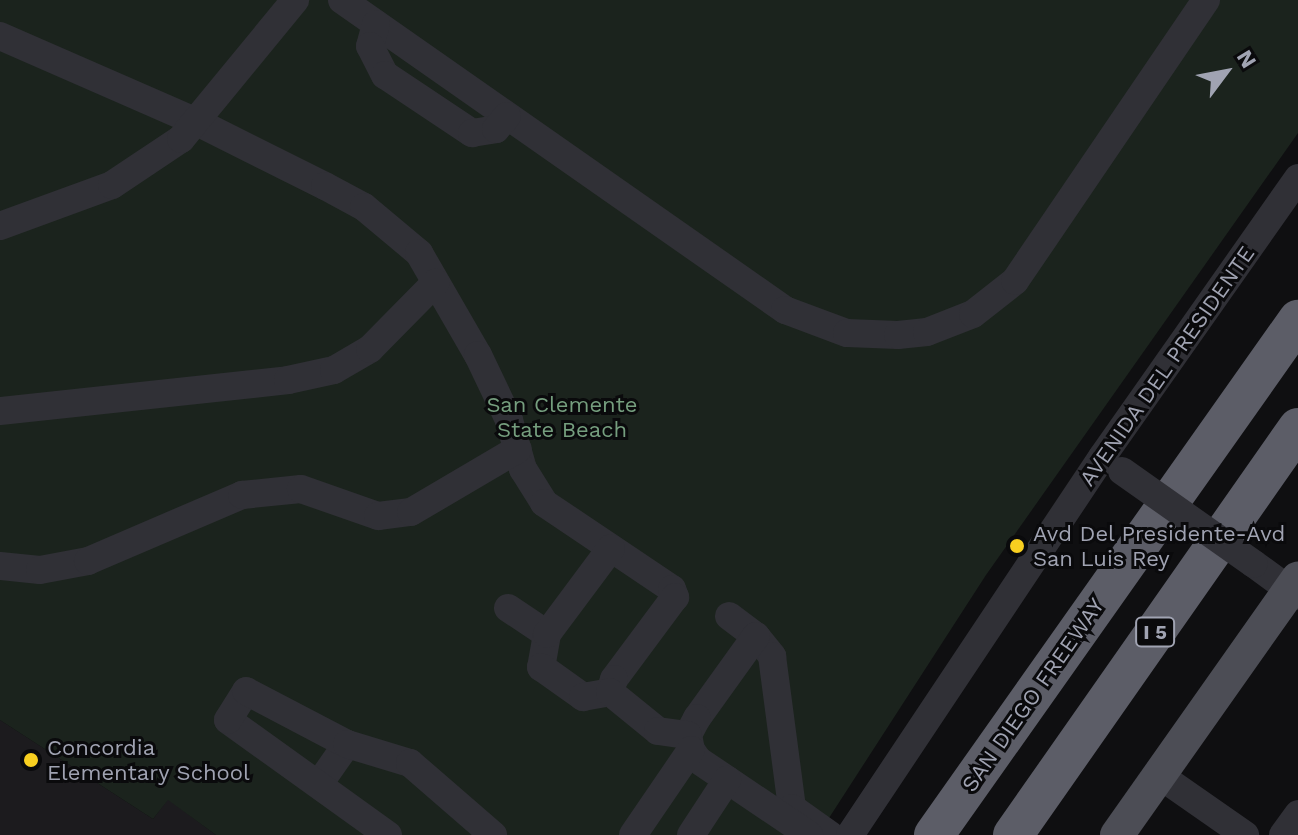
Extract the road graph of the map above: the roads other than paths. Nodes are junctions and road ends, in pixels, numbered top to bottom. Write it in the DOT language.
graph roads {
  1 [pos="295,0"];
  2 [pos="342,0"];
  3 [pos="1206,0"];
  4 [pos="0,36"];
  5 [pos="197,122"];
  6 [pos="1298,178"];
  7 [pos="0,226"];
  8 [pos="435,283"];
  9 [pos="1298,320"];
  10 [pos="0,411"];
  11 [pos="1298,428"];
  12 [pos="518,449"];
  13 [pos="1112,464"];
  14 [pos="611,548"];
  15 [pos="0,566"];
  16 [pos="1295,588"];
  17 [pos="508,608"];
  18 [pos="729,616"];
  19 [pos="547,634"];
  20 [pos="756,636"];
  21 [pos="610,692"];
  22 [pos="690,743"];
  23 [pos="347,744"];
  24 [pos="1159,775"];
  25 [pos="727,780"];
  26 [pos="319,784"];
  27 [pos="1298,814"];
  28 [pos="388,835"];
  29 [pos="493,835"];
  30 [pos="633,835"];
  31 [pos="691,835"];
  32 [pos="809,835"];
  33 [pos="830,835"];
  34 [pos="850,835"];
  35 [pos="934,835"];
  36 [pos="1013,835"];
  37 [pos="1117,835"];
  38 [pos="1245,835"];
  39 [pos="1283,835"];
  1 -- 5 [label="street"];
  2 -- 3 [label="street"];
  4 -- 5 [label="street"];
  5 -- 7 [label="street"];
  5 -- 8 [label="street"];
  6 -- 13 [label="street, AVENIDA DEL PRESIDENTE"];
  8 -- 10 [label="street"];
  8 -- 12 [label="street"];
  9 -- 35 [label="highway, SAN DIEGO FREEWAY"];
  11 -- 36 [label="highway, I 5"];
  12 -- 14 [label="street"];
  12 -- 15 [label="street"];
  13 -- 16 [label="street, bridge"];
  13 -- 34 [label="street, AVENIDA DEL PRESIDENTE"];
  14 -- 19 [label="street"];
  14 -- 21 [label="street"];
  16 -- 24 [label="main road"];
  17 -- 19 [label="street"];
  18 -- 20 [label="street"];
  19 -- 21 [label="street"];
  20 -- 22 [label="street"];
  20 -- 33 [label="street"];
  21 -- 22 [label="street"];
  22 -- 25 [label="street"];
  22 -- 30 [label="street"];
  23 -- 26 [label="street"];
  23 -- 26 [label="street"];
  23 -- 29 [label="street"];
  24 -- 37 [label="main road"];
  24 -- 38 [label="street"];
  25 -- 31 [label="street"];
  25 -- 32 [label="street"];
  26 -- 28 [label="street"];
  27 -- 39 [label="street"];
}
